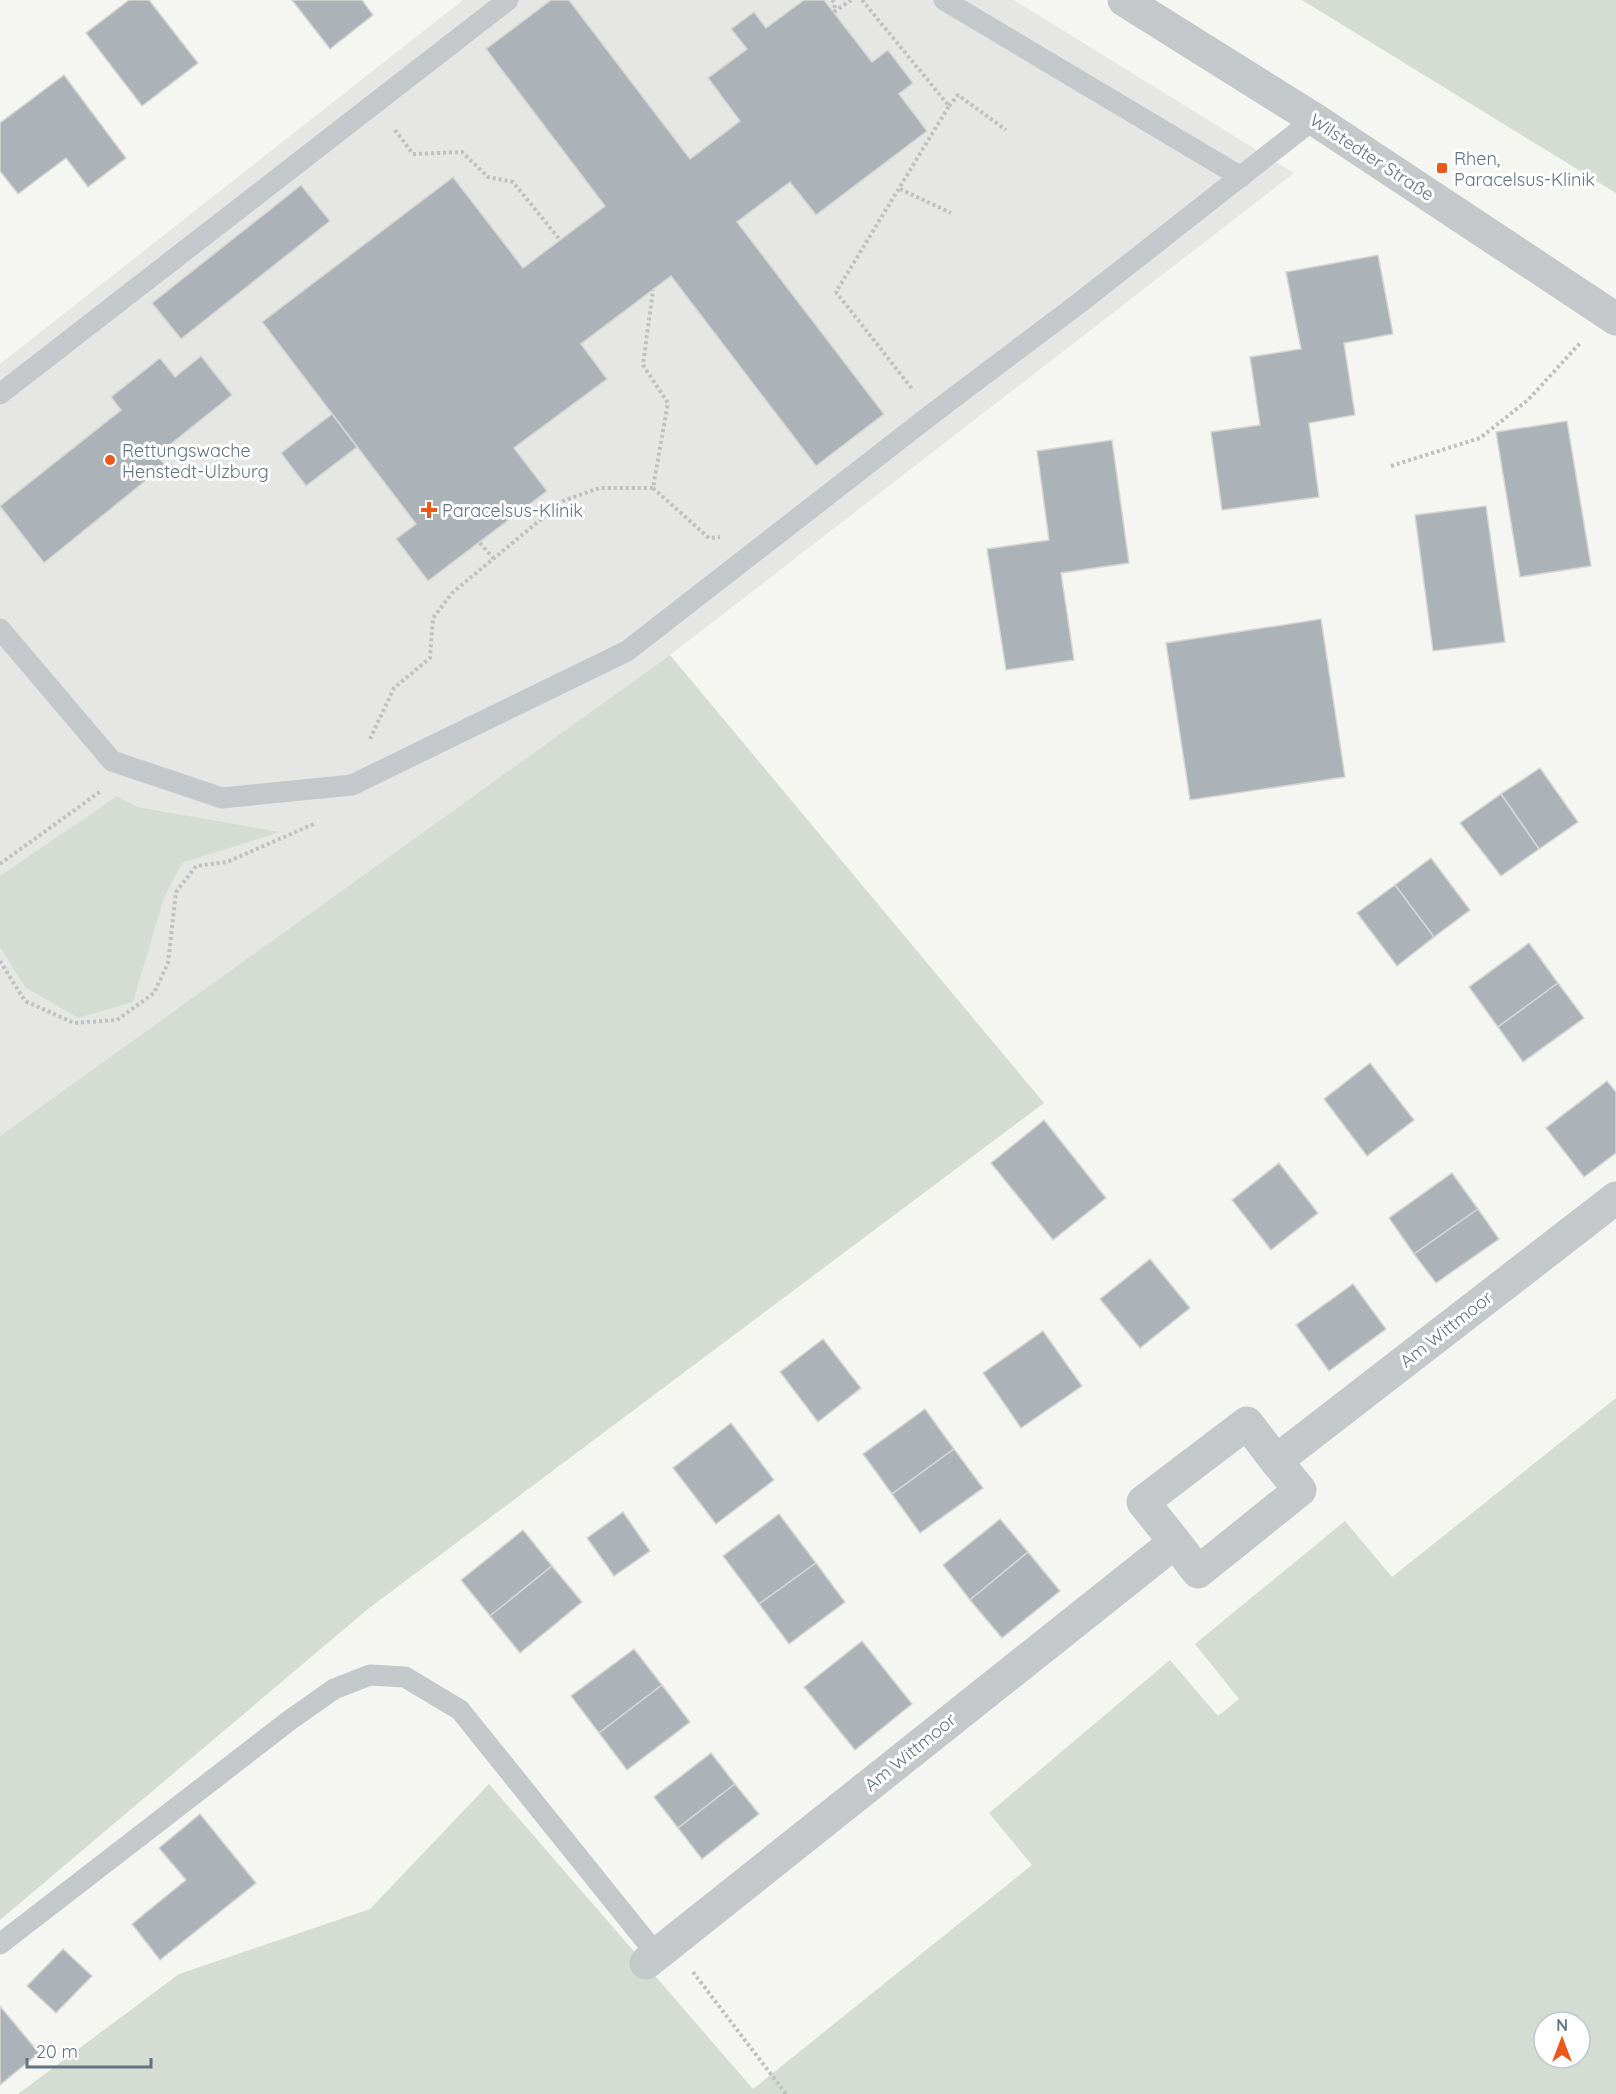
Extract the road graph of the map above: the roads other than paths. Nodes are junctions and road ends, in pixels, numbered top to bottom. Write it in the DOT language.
graph roads {
  1 [pos="508,0"];
  2 [pos="944,0"];
  3 [pos="1124,0"];
  4 [pos="1314,119"];
  5 [pos="1241,177"];
  6 [pos="1612,316"];
  7 [pos="0,394"];
  8 [pos="0,628"];
  9 [pos="1616,1198"];
  10 [pos="1276,1461"];
  11 [pos="1175,1542"];
  12 [pos="0,1944"];
  13 [pos="658,1954"];
  1 -- 7 [label="lane"];
  2 -- 5 [label="lane"];
  3 -- 4 [label="street, Wilstedter Straße"];
  4 -- 5 [label="lane"];
  4 -- 6 [label="street, Wilstedter Straße"];
  5 -- 8 [label="lane"];
  9 -- 10 [label="street, Am Wittmoor"];
  10 -- 11 [label="street"];
  10 -- 11 [label="street"];
  11 -- 13 [label="street, Am Wittmoor"];
  12 -- 13 [label="lane"];
}
